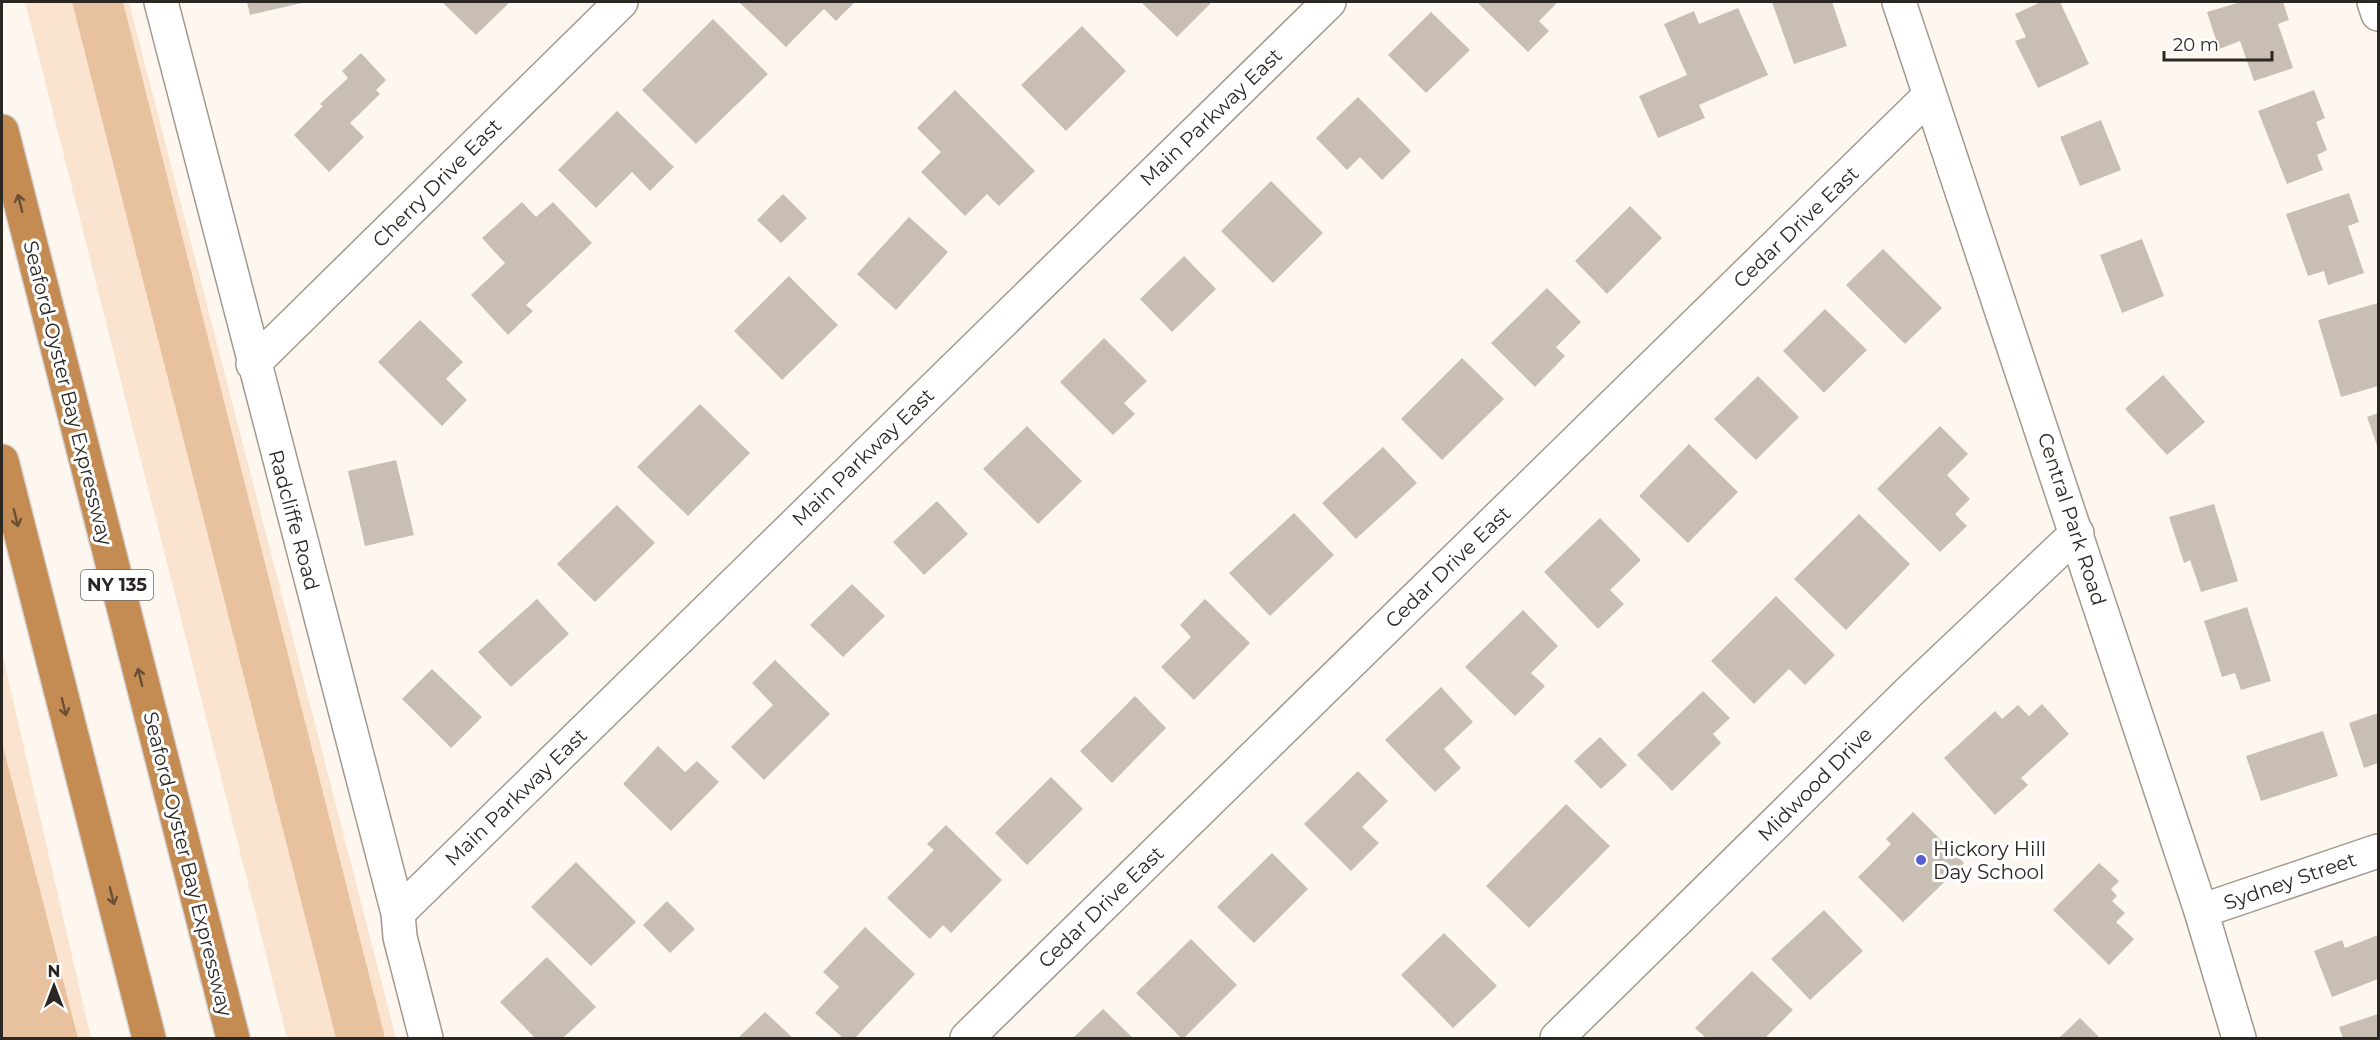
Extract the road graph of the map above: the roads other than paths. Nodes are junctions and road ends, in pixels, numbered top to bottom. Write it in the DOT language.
graph roads {
  1 [pos="161,2"];
  2 [pos="621,2"];
  3 [pos="1899,2"];
  4 [pos="2374,2"];
  5 [pos="1310,8"];
  6 [pos="2379,14"];
  7 [pos="1929,96"];
  8 [pos="2,131"];
  9 [pos="253,364"];
  10 [pos="2,461"];
  11 [pos="2077,533"];
  12 [pos="2379,851"];
  13 [pos="2201,911"];
  14 [pos="398,913"];
  15 [pos="149,1038"];
  16 [pos="233,1038"];
  17 [pos="426,1038"];
  18 [pos="968,1038"];
  19 [pos="1557,1038"];
  20 [pos="2239,1038"];
  1 -- 9 [label="street, Radcliffe Road"];
  2 -- 9 [label="street, Cherry Drive East"];
  3 -- 7 [label="street, Central Park Road"];
  4 -- 6 [label="street"];
  5 -- 14 [label="street, Main Parkway East"];
  7 -- 11 [label="street, Central Park Road"];
  7 -- 18 [label="street, Cedar Drive East"];
  16 -- 8 [label="highway, Seaford-Oyster Bay Expressway / NY 135, one-way"];
  9 -- 14 [label="street, Radcliffe Road"];
  10 -- 15 [label="highway, one-way"];
  11 -- 13 [label="street, Central Park Road"];
  11 -- 19 [label="street, Midwood Drive"];
  12 -- 13 [label="street, Sydney Street"];
  13 -- 20 [label="street, Central Park Road"];
  14 -- 17 [label="street, Radcliffe Road"];
}
